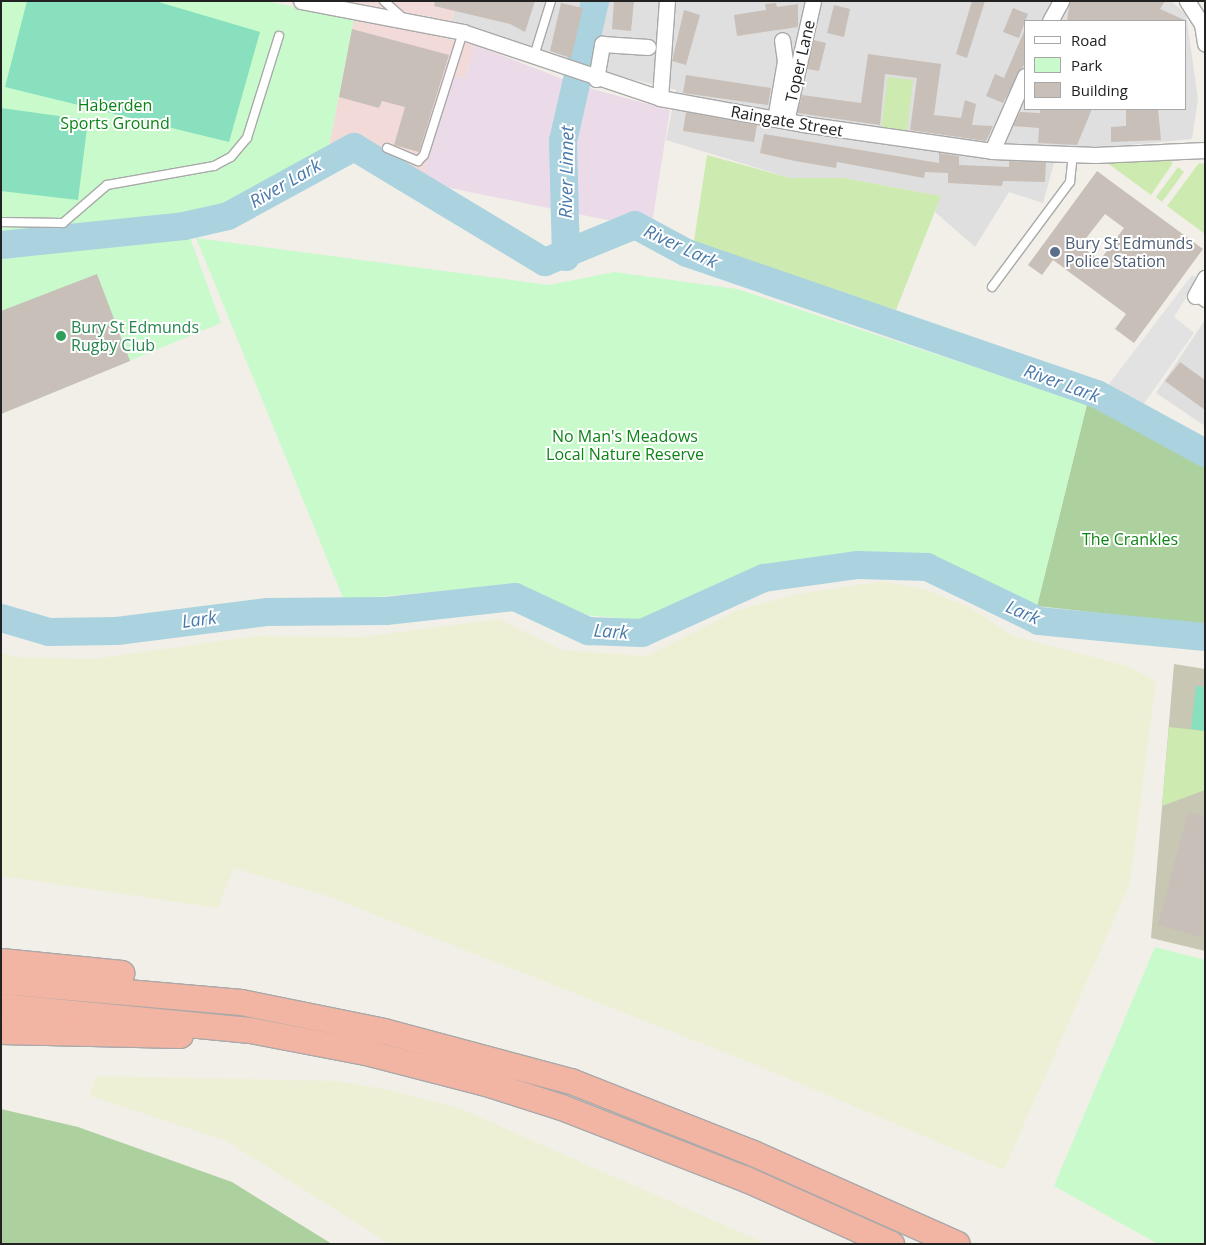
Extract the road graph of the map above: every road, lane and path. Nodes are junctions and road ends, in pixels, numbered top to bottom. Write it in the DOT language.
graph roads {
  1 [pos="301,1"];
  2 [pos="551,1"];
  3 [pos="667,1"];
  4 [pos="813,1"];
  5 [pos="1061,1"];
  6 [pos="1191,2"];
  7 [pos="383,9"];
  8 [pos="1051,20"];
  9 [pos="1203,25"];
  10 [pos="463,32"];
  11 [pos="279,36"];
  12 [pos="782,40"];
  13 [pos="1205,44"];
  14 [pos="648,47"];
  15 [pos="534,56"];
  16 [pos="1024,78"];
  17 [pos="594,79"];
  18 [pos="660,98"];
  19 [pos="780,120"];
  20 [pos="387,148"];
  21 [pos="1205,150"];
  22 [pos="992,151"];
  23 [pos="1073,154"];
  24 [pos="1,222"];
  25 [pos="1205,278"];
  26 [pos="992,287"];
  27 [pos="1200,300"];
  28 [pos="1,961"];
  29 [pos="1,981"];
  30 [pos="241,1002"];
  31 [pos="1,1006"];
  32 [pos="250,1030"];
  33 [pos="1,1031"];
  34 [pos="891,1244"];
  35 [pos="957,1244"];
  1 -- 7 [label="street, Raingate Street"];
  2 -- 15 [label="lane"];
  3 -- 18 [label="street"];
  4 -- 19 [label="street, Toper Lane"];
  5 -- 8 [label="street"];
  6 -- 9 [label="street"];
  7 -- 10 [label="street, Raingate Street"];
  9 -- 13 [label="street"];
  10 -- 15 [label="street, Raingate Street"];
  10 -- 20 [label="lane"];
  11 -- 24 [label="lane"];
  12 -- 19 [label="street, Toper Lane"];
  14 -- 17 [label="street"];
  15 -- 17 [label="street, Raingate Street"];
  16 -- 22 [label="street"];
  17 -- 18 [label="street, Raingate Street"];
  18 -- 19 [label="street, Raingate Street"];
  19 -- 22 [label="street, Raingate Street"];
  21 -- 23 [label="street, Raingate Street"];
  22 -- 23 [label="street, Raingate Street"];
  23 -- 26 [label="lane"];
  25 -- 27 [label="street"];
  28 -- 30 [label="highway"];
  29 -- 30 [label="highway"];
  30 -- 35 [label="highway"];
  31 -- 32 [label="highway"];
  32 -- 33 [label="highway"];
  32 -- 34 [label="highway"];
}
